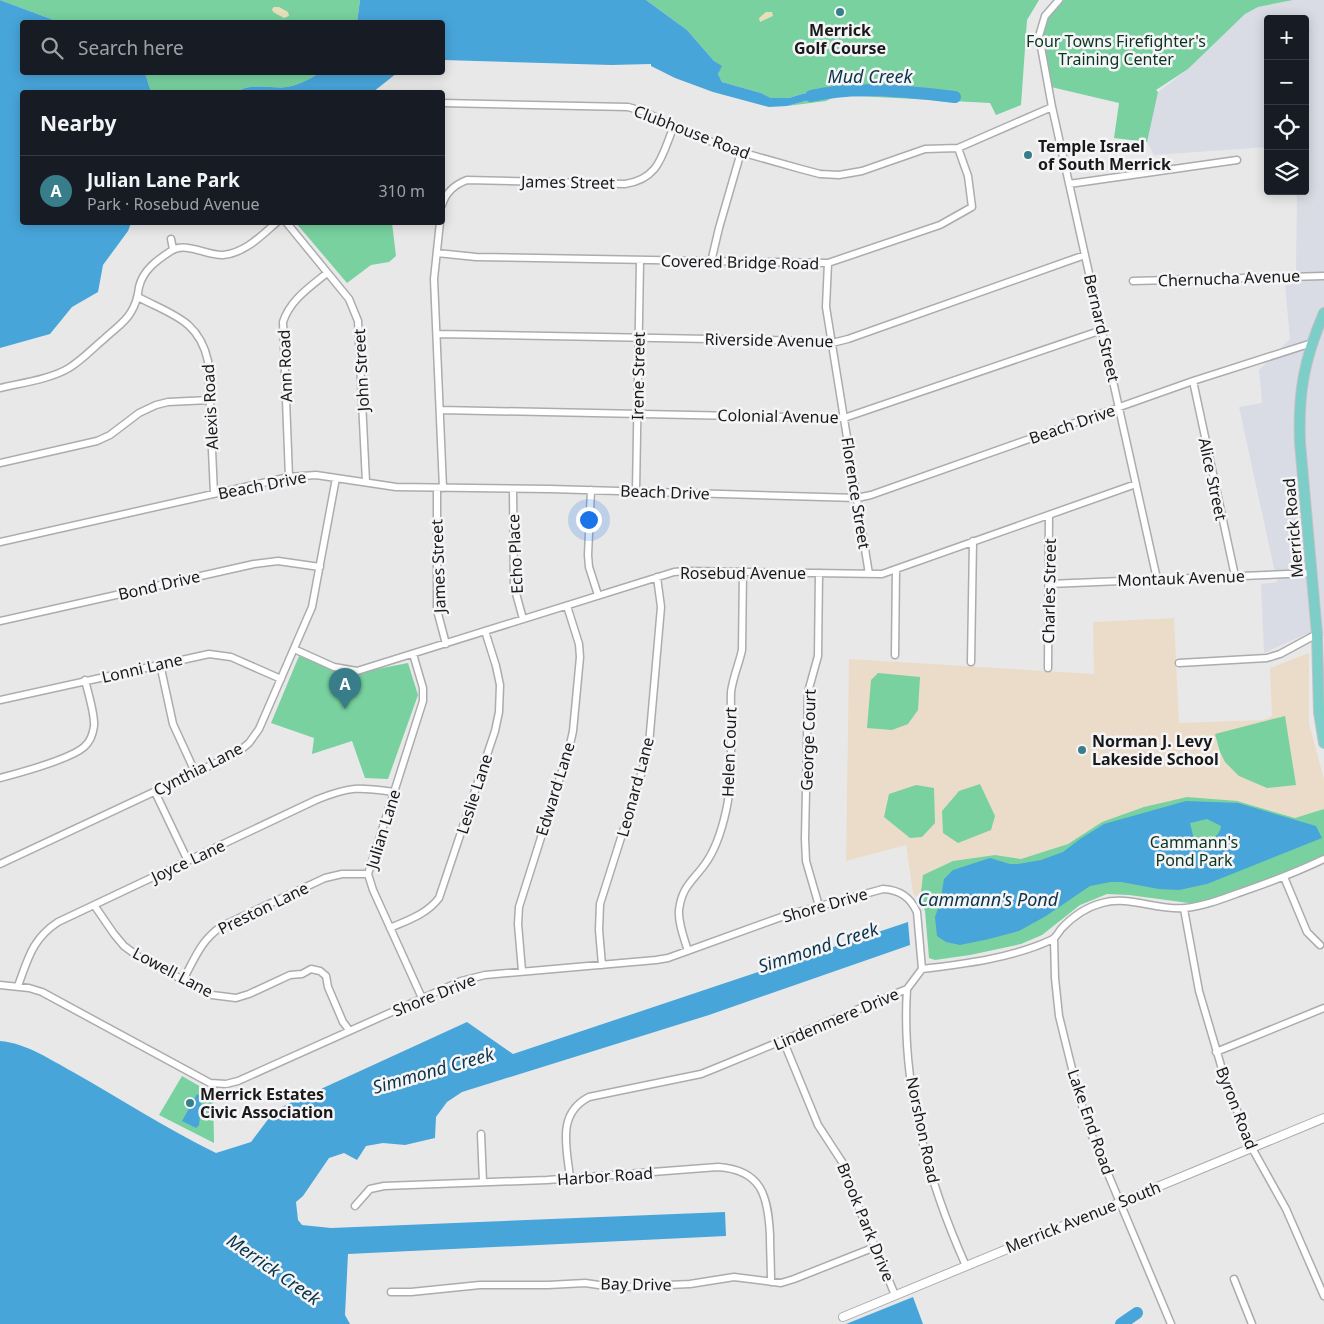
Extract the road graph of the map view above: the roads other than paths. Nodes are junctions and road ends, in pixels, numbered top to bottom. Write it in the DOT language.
graph roads {
  1 [pos="1058,0"];
  2 [pos="445,103"];
  3 [pos="1052,107"];
  4 [pos="674,126"];
  5 [pos="958,148"];
  6 [pos="741,152"];
  7 [pos="1236,160"];
  8 [pos="1069,184"];
  9 [pos="445,200"];
  10 [pos="274,225"];
  11 [pos="288,225"];
  12 [pos="440,225"];
  13 [pos="172,239"];
  14 [pos="174,249"];
  15 [pos="437,253"];
  16 [pos="1085,255"];
  17 [pos="640,261"];
  18 [pos="711,262"];
  19 [pos="828,263"];
  20 [pos="328,273"];
  21 [pos="1324,276"];
  22 [pos="1133,281"];
  23 [pos="138,297"];
  24 [pos="1323,315"];
  25 [pos="1102,330"];
  26 [pos="437,334"];
  27 [pos="639,337"];
  28 [pos="1312,342"];
  29 [pos="832,343"];
  30 [pos="1193,381"];
  31 [pos="0,388"];
  32 [pos="210,400"];
  33 [pos="1120,407"];
  34 [pos="440,410"];
  35 [pos="637,414"];
  36 [pos="844,418"];
  37 [pos="0,463"];
  38 [pos="289,477"];
  39 [pos="336,478"];
  40 [pos="366,482"];
  41 [pos="1136,484"];
  42 [pos="440,488"];
  43 [pos="513,489"];
  44 [pos="591,490"];
  45 [pos="636,491"];
  46 [pos="214,494"];
  47 [pos="857,498"];
  48 [pos="1050,515"];
  49 [pos="973,541"];
  50 [pos="0,542"];
  51 [pos="320,567"];
  52 [pos="896,569"];
  53 [pos="743,572"];
  54 [pos="819,573"];
  55 [pos="1312,573"];
  56 [pos="869,574"];
  57 [pos="1235,576"];
  58 [pos="657,577"];
  59 [pos="1157,580"];
  60 [pos="1049,584"];
  61 [pos="598,595"];
  62 [pos="568,606"];
  63 [pos="523,619"];
  64 [pos="0,621"];
  65 [pos="485,631"];
  66 [pos="1321,632"];
  67 [pos="446,644"];
  68 [pos="294,649"];
  69 [pos="413,654"];
  70 [pos="895,655"];
  71 [pos="971,662"];
  72 [pos="1180,663"];
  73 [pos="160,664"];
  74 [pos="1048,668"];
  75 [pos="281,679"];
  76 [pos="85,680"];
  77 [pos="0,700"];
  78 [pos="1324,743"];
  79 [pos="196,772"];
  80 [pos="0,778"];
  81 [pos="155,792"];
  82 [pos="394,792"];
  83 [pos="1324,859"];
  84 [pos="188,861"];
  85 [pos="0,864"];
  86 [pos="368,874"];
  87 [pos="1284,877"];
  88 [pos="94,905"];
  89 [pos="819,906"];
  90 [pos="1184,908"];
  91 [pos="390,928"];
  92 [pos="1054,939"];
  93 [pos="1320,945"];
  94 [pos="688,951"];
  95 [pos="602,965"];
  96 [pos="922,969"];
  97 [pos="522,971"];
  98 [pos="183,980"];
  99 [pos="0,985"];
  100 [pos="18,986"];
  101 [pos="907,989"];
  102 [pos="422,998"];
  103 [pos="1324,1008"];
  104 [pos="349,1030"];
  105 [pos="783,1040"];
  106 [pos="1216,1052"];
  107 [pos="1324,1118"];
  108 [pos="481,1134"];
  109 [pos="1252,1148"];
  110 [pos="570,1178"];
  111 [pos="483,1182"];
  112 [pos="1120,1202"];
  113 [pos="354,1206"];
  114 [pos="875,1247"];
  115 [pos="966,1266"];
  116 [pos="1234,1279"];
  117 [pos="771,1282"];
  118 [pos="391,1292"];
  119 [pos="895,1296"];
  120 [pos="1324,1296"];
  121 [pos="842,1317"];
  122 [pos="1171,1324"];
  123 [pos="1252,1324"];
  1 -- 3 [label="street"];
  2 -- 4 [label="street, Clubhouse Road"];
  3 -- 5 [label="street, Clubhouse Road"];
  3 -- 8 [label="street, Bernard Street"];
  4 -- 6 [label="street, Clubhouse Road"];
  4 -- 9 [label="street, James Street"];
  5 -- 6 [label="street, Clubhouse Road"];
  5 -- 19 [label="street, Covered Bridge Road"];
  6 -- 18 [label="street"];
  7 -- 8 [label="street"];
  8 -- 16 [label="street, Bernard Street"];
  10 -- 14 [label="street"];
  11 -- 20 [label="street, John Street"];
  12 -- 15 [label="street, James Street"];
  13 -- 14 [label="street"];
  14 -- 23 [label="street"];
  15 -- 17 [label="street, Covered Bridge Road"];
  15 -- 26 [label="street, James Street"];
  16 -- 25 [label="street, Bernard Street"];
  16 -- 29 [label="street, Riverside Avenue"];
  17 -- 18 [label="street, Covered Bridge Road"];
  17 -- 27 [label="street, Irene Street"];
  18 -- 19 [label="street, Covered Bridge Road"];
  19 -- 29 [label="street, Florence Street"];
  20 -- 38 [label="street, Ann Road"];
  20 -- 40 [label="street, John Street"];
  21 -- 22 [label="street, Chernucha Avenue"];
  23 -- 31 [label="street"];
  23 -- 32 [label="street, Alexis Road"];
  24 -- 28 [label="main road, Merrick Road"];
  25 -- 33 [label="street, Bernard Street"];
  25 -- 36 [label="street, Colonial Avenue"];
  26 -- 27 [label="street, Riverside Avenue"];
  26 -- 34 [label="street, James Street"];
  27 -- 29 [label="street, Riverside Avenue"];
  27 -- 35 [label="street, Irene Street"];
  28 -- 30 [label="street, Beach Drive"];
  28 -- 55 [label="main road, Merrick Road"];
  29 -- 36 [label="street, Florence Street"];
  30 -- 33 [label="street, Beach Drive"];
  30 -- 57 [label="street, Alice Street"];
  32 -- 37 [label="street"];
  32 -- 46 [label="street, Alexis Road"];
  33 -- 41 [label="street, Bernard Street"];
  33 -- 47 [label="street, Beach Drive"];
  34 -- 35 [label="street, Colonial Avenue"];
  34 -- 42 [label="street, James Street"];
  35 -- 36 [label="street, Colonial Avenue"];
  35 -- 45 [label="street, Irene Street"];
  36 -- 47 [label="street, Florence Street"];
  38 -- 39 [label="street, Beach Drive"];
  38 -- 46 [label="street, Beach Drive"];
  39 -- 40 [label="street, Beach Drive"];
  39 -- 51 [label="street, Cynthia Lane"];
  40 -- 42 [label="street, Beach Drive"];
  41 -- 48 [label="street, Rosebud Avenue"];
  41 -- 59 [label="street, Bernard Street"];
  42 -- 43 [label="street, Beach Drive"];
  42 -- 67 [label="street, James Street"];
  43 -- 44 [label="street, Beach Drive"];
  43 -- 63 [label="street, Echo Place"];
  44 -- 45 [label="street, Beach Drive"];
  44 -- 61 [label="street"];
  45 -- 47 [label="street, Beach Drive"];
  46 -- 50 [label="street, Beach Drive"];
  47 -- 56 [label="street, Florence Street"];
  48 -- 49 [label="street, Rosebud Avenue"];
  48 -- 60 [label="street, Charles Street"];
  49 -- 52 [label="street, Rosebud Avenue"];
  49 -- 71 [label="street"];
  51 -- 64 [label="street, Bond Drive"];
  51 -- 68 [label="street, Cynthia Lane"];
  52 -- 56 [label="street, Rosebud Avenue"];
  52 -- 70 [label="street"];
  53 -- 54 [label="street, Rosebud Avenue"];
  53 -- 58 [label="street, Rosebud Avenue"];
  53 -- 94 [label="street, Helen Court"];
  54 -- 56 [label="street, Rosebud Avenue"];
  54 -- 89 [label="street, George Court"];
  55 -- 57 [label="street, Montauk Avenue"];
  55 -- 66 [label="main road, Merrick Road"];
  57 -- 59 [label="street, Montauk Avenue"];
  58 -- 61 [label="street, Rosebud Avenue"];
  58 -- 95 [label="street, Leonard Lane"];
  59 -- 60 [label="street, Montauk Avenue"];
  60 -- 74 [label="street, Charles Street"];
  61 -- 62 [label="street, Rosebud Avenue"];
  62 -- 63 [label="street, Rosebud Avenue"];
  62 -- 97 [label="street, Edward Lane"];
  63 -- 65 [label="street, Rosebud Avenue"];
  65 -- 67 [label="street, Rosebud Avenue"];
  65 -- 91 [label="street, Leslie Lane"];
  66 -- 72 [label="street"];
  66 -- 78 [label="main road, Merrick Road"];
  67 -- 69 [label="street, Rosebud Avenue"];
  68 -- 69 [label="street, Rosebud Avenue"];
  68 -- 75 [label="street, Cynthia Lane"];
  69 -- 82 [label="street, Julian Lane"];
  73 -- 75 [label="street, Lonni Lane"];
  73 -- 76 [label="street, Lonni Lane"];
  73 -- 79 [label="street"];
  75 -- 79 [label="street, Cynthia Lane"];
  76 -- 77 [label="street, Lonni Lane"];
  76 -- 80 [label="street"];
  79 -- 81 [label="street, Cynthia Lane"];
  81 -- 84 [label="street"];
  81 -- 85 [label="street, Cynthia Lane"];
  82 -- 84 [label="street, Joyce Lane"];
  82 -- 86 [label="street, Julian Lane"];
  83 -- 87 [label="street"];
  84 -- 88 [label="street, Joyce Lane"];
  86 -- 91 [label="street, Julian Lane"];
  86 -- 98 [label="street, Preston Lane"];
  87 -- 90 [label="street"];
  87 -- 93 [label="street"];
  88 -- 98 [label="street, Lowell Lane"];
  88 -- 100 [label="street, Joyce Lane"];
  89 -- 94 [label="street, Shore Drive"];
  89 -- 96 [label="street, Shore Drive"];
  90 -- 92 [label="street"];
  90 -- 106 [label="street, Byron Road"];
  91 -- 102 [label="street, Julian Lane"];
  92 -- 96 [label="street"];
  92 -- 112 [label="street, Lake End Road"];
  94 -- 95 [label="street, Shore Drive"];
  95 -- 97 [label="street, Shore Drive"];
  96 -- 101 [label="street, Lindenmere Drive"];
  97 -- 102 [label="street, Shore Drive"];
  98 -- 104 [label="street, Lowell Lane"];
  99 -- 100 [label="street, Shore Drive"];
  100 -- 104 [label="street, Shore Drive"];
  101 -- 105 [label="street, Lindenmere Drive"];
  101 -- 115 [label="street, Norshon Road"];
  102 -- 104 [label="street, Shore Drive"];
  103 -- 106 [label="street"];
  105 -- 110 [label="street, Lindenmere Drive"];
  105 -- 114 [label="street, Brook Park Drive"];
  106 -- 109 [label="street, Byron Road"];
  107 -- 109 [label="street, Merrick Avenue South"];
  108 -- 111 [label="street"];
  109 -- 112 [label="street, Merrick Avenue South"];
  109 -- 120 [label="street, Byron Road"];
  110 -- 111 [label="street, Harbor Road"];
  110 -- 117 [label="street, Harbor Road"];
  111 -- 113 [label="street, Harbor Road"];
  112 -- 115 [label="street, Merrick Avenue South"];
  112 -- 122 [label="street, Lake End Road"];
  114 -- 117 [label="street, Bay Drive"];
  114 -- 119 [label="street, Brook Park Drive"];
  115 -- 119 [label="street, Merrick Avenue South"];
  116 -- 123 [label="street"];
  117 -- 118 [label="street, Bay Drive"];
  119 -- 121 [label="street, Merrick Avenue South"];
}
